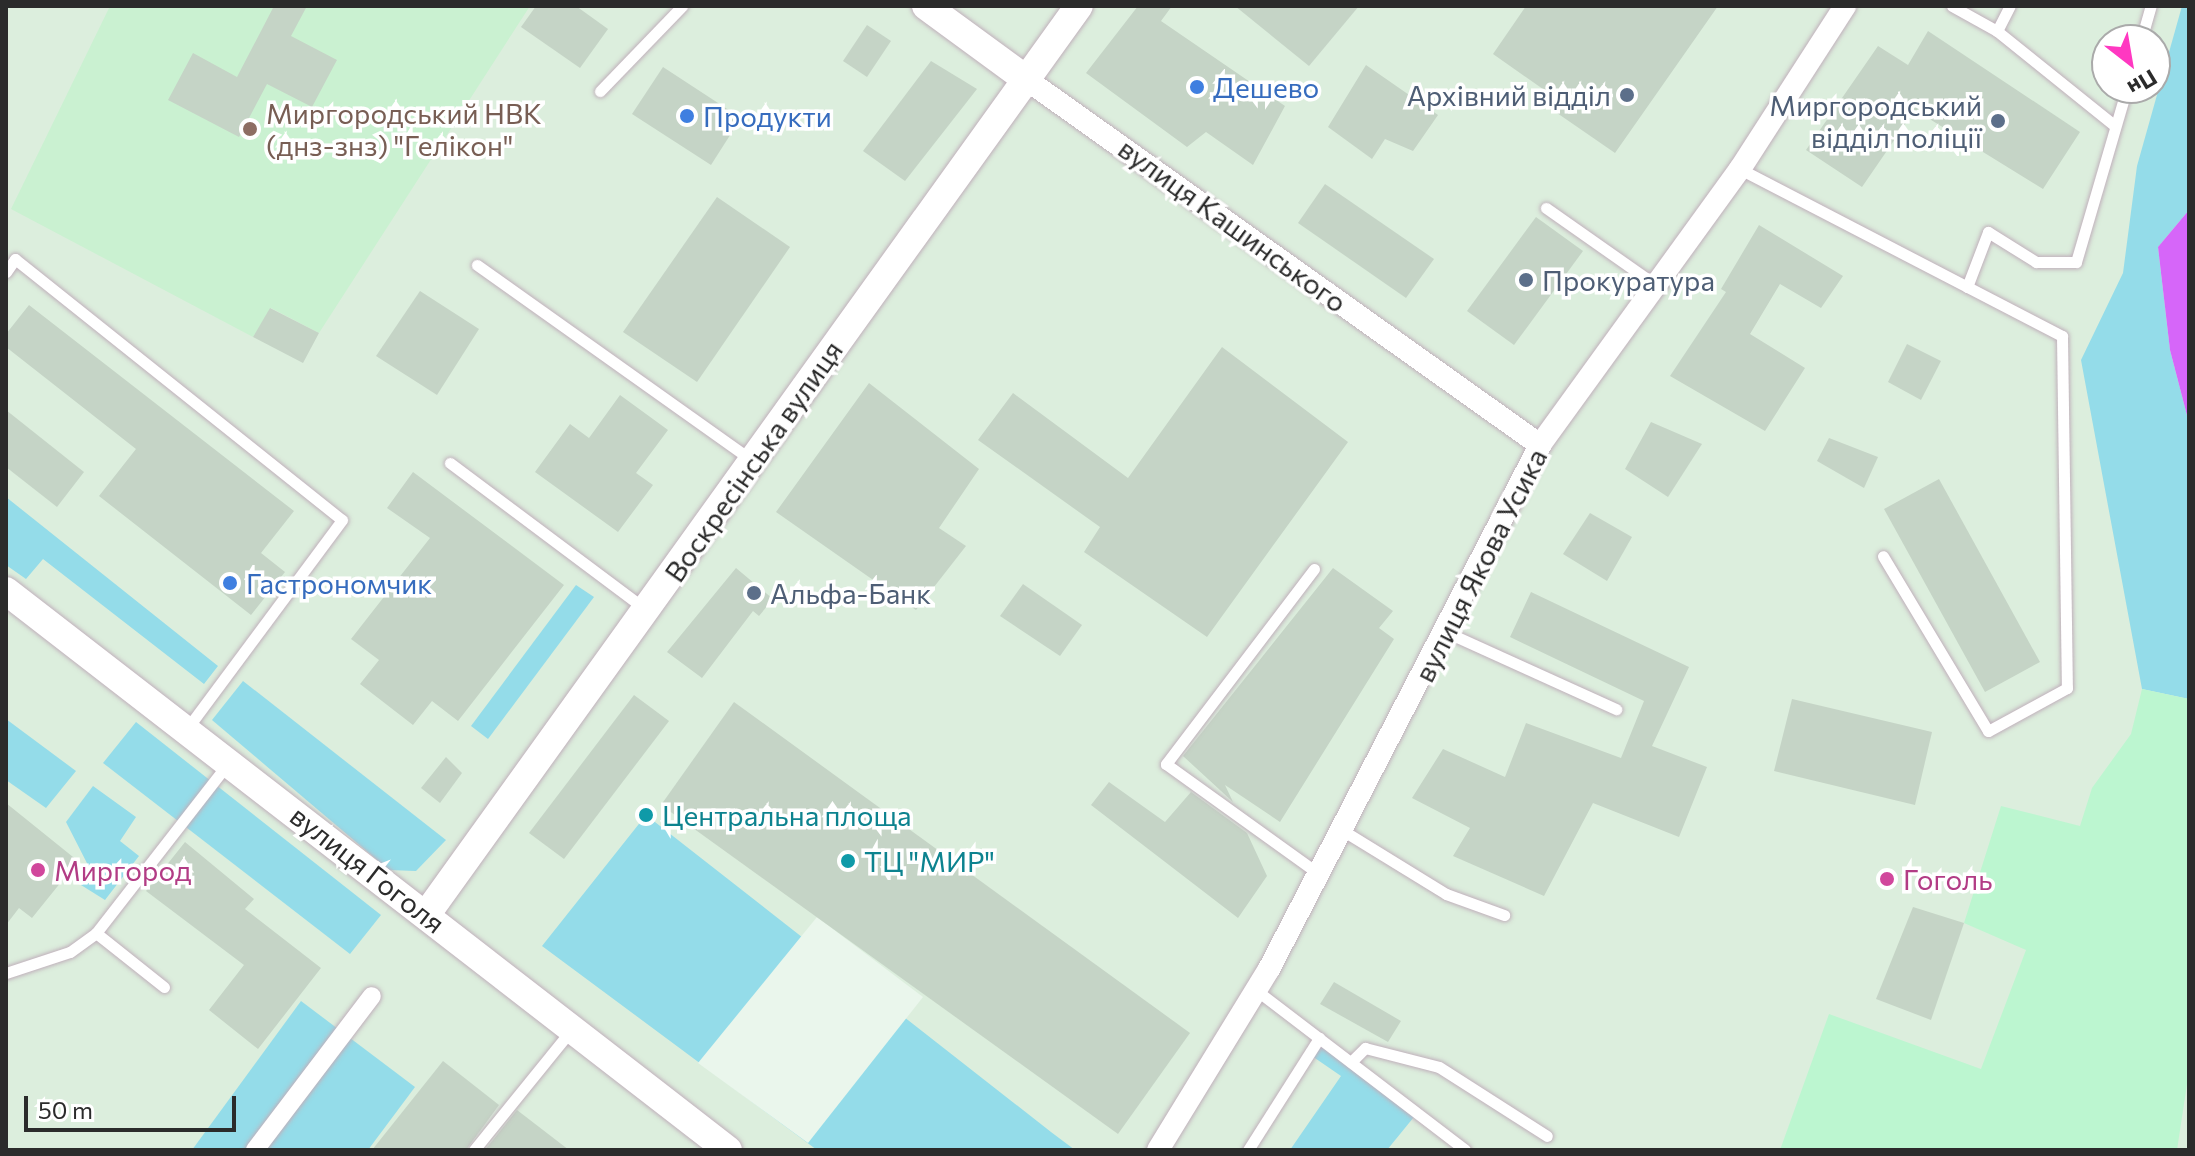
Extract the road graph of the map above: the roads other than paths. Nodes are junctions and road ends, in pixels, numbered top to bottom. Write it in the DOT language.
graph roads {
  1 [pos="682,6"];
  2 [pos="926,6"];
  3 [pos="1079,6"];
  4 [pos="1845,6"];
  5 [pos="1952,6"];
  6 [pos="2010,6"];
  7 [pos="1997,31"];
  8 [pos="1023,77"];
  9 [pos="600,91"];
  10 [pos="2122,104"];
  11 [pos="2115,126"];
  12 [pos="1740,169"];
  13 [pos="1546,208"];
  14 [pos="477,265"];
  15 [pos="6,272"];
  16 [pos="1657,287"];
  17 [pos="1967,287"];
  18 [pos="1540,445"];
  19 [pos="754,461"];
  20 [pos="450,463"];
  21 [pos="1883,556"];
  22 [pos="1314,569"];
  23 [pos="6,591"];
  24 [pos="648,610"];
  25 [pos="1446,632"];
  26 [pos="1616,709"];
  27 [pos="187,730"];
  28 [pos="229,761"];
  29 [pos="1342,830"];
  30 [pos="1319,874"];
  31 [pos="426,915"];
  32 [pos="1504,915"];
  33 [pos="96,933"];
  34 [pos="6,973"];
  35 [pos="164,987"];
  36 [pos="1256,990"];
  37 [pos="372,996"];
  38 [pos="574,1027"];
  39 [pos="1319,1038"];
  40 [pos="1351,1062"];
  41 [pos="1547,1136"];
  42 [pos="255,1150"];
  43 [pos="474,1150"];
  44 [pos="728,1150"];
  45 [pos="1158,1150"];
  46 [pos="1248,1150"];
  47 [pos="1465,1150"];
  1 -- 9 [label="lane"];
  2 -- 8 [label="street, вулиця Кашинського"];
  3 -- 8 [label="street, Воскресінська вулиця"];
  4 -- 12 [label="street, вулиця Якова Усика"];
  5 -- 7 [label="lane"];
  6 -- 7 [label="lane"];
  7 -- 11 [label="lane"];
  8 -- 18 [label="street, вулиця Кашинського"];
  8 -- 19 [label="street, Воскресінська вулиця"];
  10 -- 11 [label="lane"];
  11 -- 17 [label="lane"];
  12 -- 16 [label="street, вулиця Якова Усика"];
  12 -- 17 [label="lane"];
  13 -- 16 [label="lane"];
  14 -- 19 [label="lane"];
  15 -- 27 [label="lane"];
  16 -- 18 [label="street, вулиця Якова Усика"];
  17 -- 21 [label="lane"];
  18 -- 25 [label="street, вулиця Якова Усика"];
  19 -- 24 [label="street, Воскресінська вулиця"];
  20 -- 24 [label="lane"];
  22 -- 30 [label="lane"];
  23 -- 27 [label="street, вулиця Гоголя"];
  24 -- 31 [label="street, Воскресінська вулиця"];
  25 -- 26 [label="lane"];
  25 -- 29 [label="street, вулиця Якова Усика"];
  27 -- 28 [label="street, вулиця Гоголя"];
  28 -- 31 [label="street, вулиця Гоголя"];
  28 -- 33 [label="lane"];
  29 -- 30 [label="street, вулиця Якова Усика"];
  29 -- 32 [label="lane"];
  30 -- 36 [label="street, вулиця Якова Усика"];
  31 -- 38 [label="street, вулиця Гоголя"];
  33 -- 34 [label="lane"];
  33 -- 35 [label="lane"];
  36 -- 39 [label="lane"];
  36 -- 45 [label="street, вулиця Якова Усика"];
  37 -- 42 [label="street"];
  38 -- 43 [label="lane"];
  38 -- 44 [label="street, вулиця Гоголя"];
  39 -- 40 [label="lane"];
  39 -- 46 [label="lane"];
  40 -- 41 [label="lane"];
  40 -- 47 [label="lane"];
}
